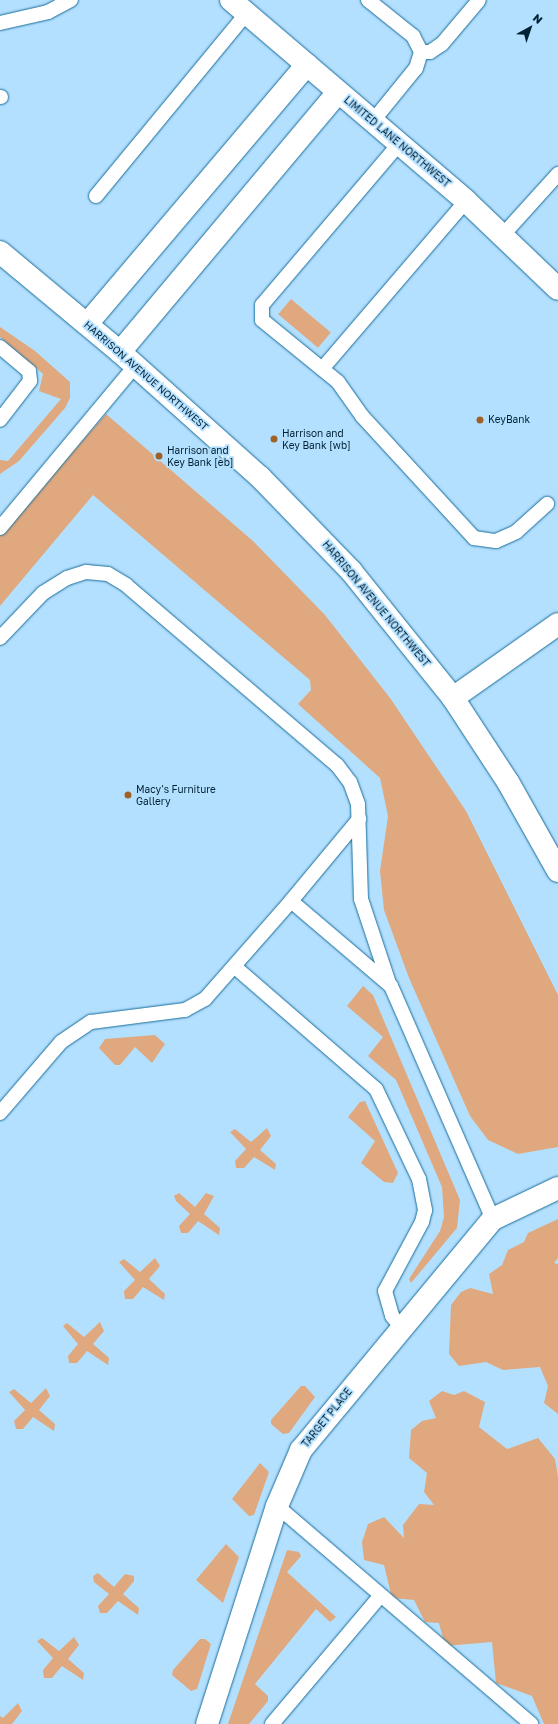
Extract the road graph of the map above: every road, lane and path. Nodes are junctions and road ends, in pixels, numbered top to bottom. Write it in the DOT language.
graph roads {
  1 [pos="71,0"];
  2 [pos="368,0"];
  3 [pos="479,0"];
  4 [pos="238,7"];
  5 [pos="0,23"];
  6 [pos="421,52"];
  7 [pos="307,65"];
  8 [pos="338,92"];
  9 [pos="373,121"];
  10 [pos="400,144"];
  11 [pos="558,174"];
  12 [pos="96,196"];
  13 [pos="466,201"];
  14 [pos="502,236"];
  15 [pos="0,252"];
  16 [pos="0,259"];
  17 [pos="22,270"];
  18 [pos="558,289"];
  19 [pos="87,324"];
  20 [pos="0,347"];
  21 [pos="128,359"];
  22 [pos="322,369"];
  23 [pos="0,420"];
  24 [pos="547,504"];
  25 [pos="0,528"];
  26 [pos="558,624"];
  27 [pos="0,638"];
  28 [pos="453,698"];
  29 [pos="359,819"];
  30 [pos="558,871"];
  31 [pos="291,901"];
  32 [pos="235,967"];
  33 [pos="391,986"];
  34 [pos="0,1113"];
  35 [pos="558,1188"];
  36 [pos="493,1219"];
  37 [pos="402,1328"];
  38 [pos="277,1506"];
  39 [pos="380,1596"];
  40 [pos="207,1724"];
  41 [pos="272,1724"];
  42 [pos="531,1724"];
  1 -- 5 [label="lane"];
  2 -- 6 [label="lane"];
  3 -- 6 [label="lane"];
  4 -- 7 [label="street, LIMITED LANE NORTHWEST"];
  4 -- 12 [label="lane"];
  6 -- 9 [label="lane"];
  7 -- 8 [label="street, LIMITED LANE NORTHWEST"];
  7 -- 19 [label="street"];
  8 -- 9 [label="street, LIMITED LANE NORTHWEST"];
  8 -- 21 [label="street"];
  9 -- 10 [label="street, LIMITED LANE NORTHWEST"];
  10 -- 13 [label="street, LIMITED LANE NORTHWEST"];
  10 -- 22 [label="lane"];
  11 -- 14 [label="lane"];
  13 -- 14 [label="street, LIMITED LANE NORTHWEST"];
  13 -- 22 [label="lane"];
  14 -- 18 [label="street, LIMITED LANE NORTHWEST"];
  15 -- 17 [label="street, HARRISON AVENUE NORTHWEST"];
  16 -- 17 [label="lane"];
  17 -- 19 [label="street, HARRISON AVENUE NORTHWEST"];
  19 -- 21 [label="street, HARRISON AVENUE NORTHWEST"];
  20 -- 23 [label="lane"];
  21 -- 25 [label="lane"];
  21 -- 28 [label="street, HARRISON AVENUE NORTHWEST"];
  22 -- 24 [label="lane"];
  26 -- 28 [label="street"];
  27 -- 29 [label="lane"];
  28 -- 30 [label="street, HARRISON AVENUE NORTHWEST"];
  29 -- 31 [label="lane"];
  29 -- 33 [label="lane"];
  31 -- 32 [label="lane"];
  31 -- 33 [label="lane"];
  32 -- 34 [label="lane"];
  32 -- 37 [label="lane"];
  33 -- 36 [label="lane"];
  35 -- 36 [label="street, TARGET PLACE"];
  36 -- 37 [label="street, TARGET PLACE"];
  37 -- 38 [label="street, TARGET PLACE"];
  38 -- 39 [label="lane"];
  38 -- 40 [label="street, TARGET PLACE"];
  39 -- 41 [label="lane"];
  39 -- 42 [label="lane"];
}
